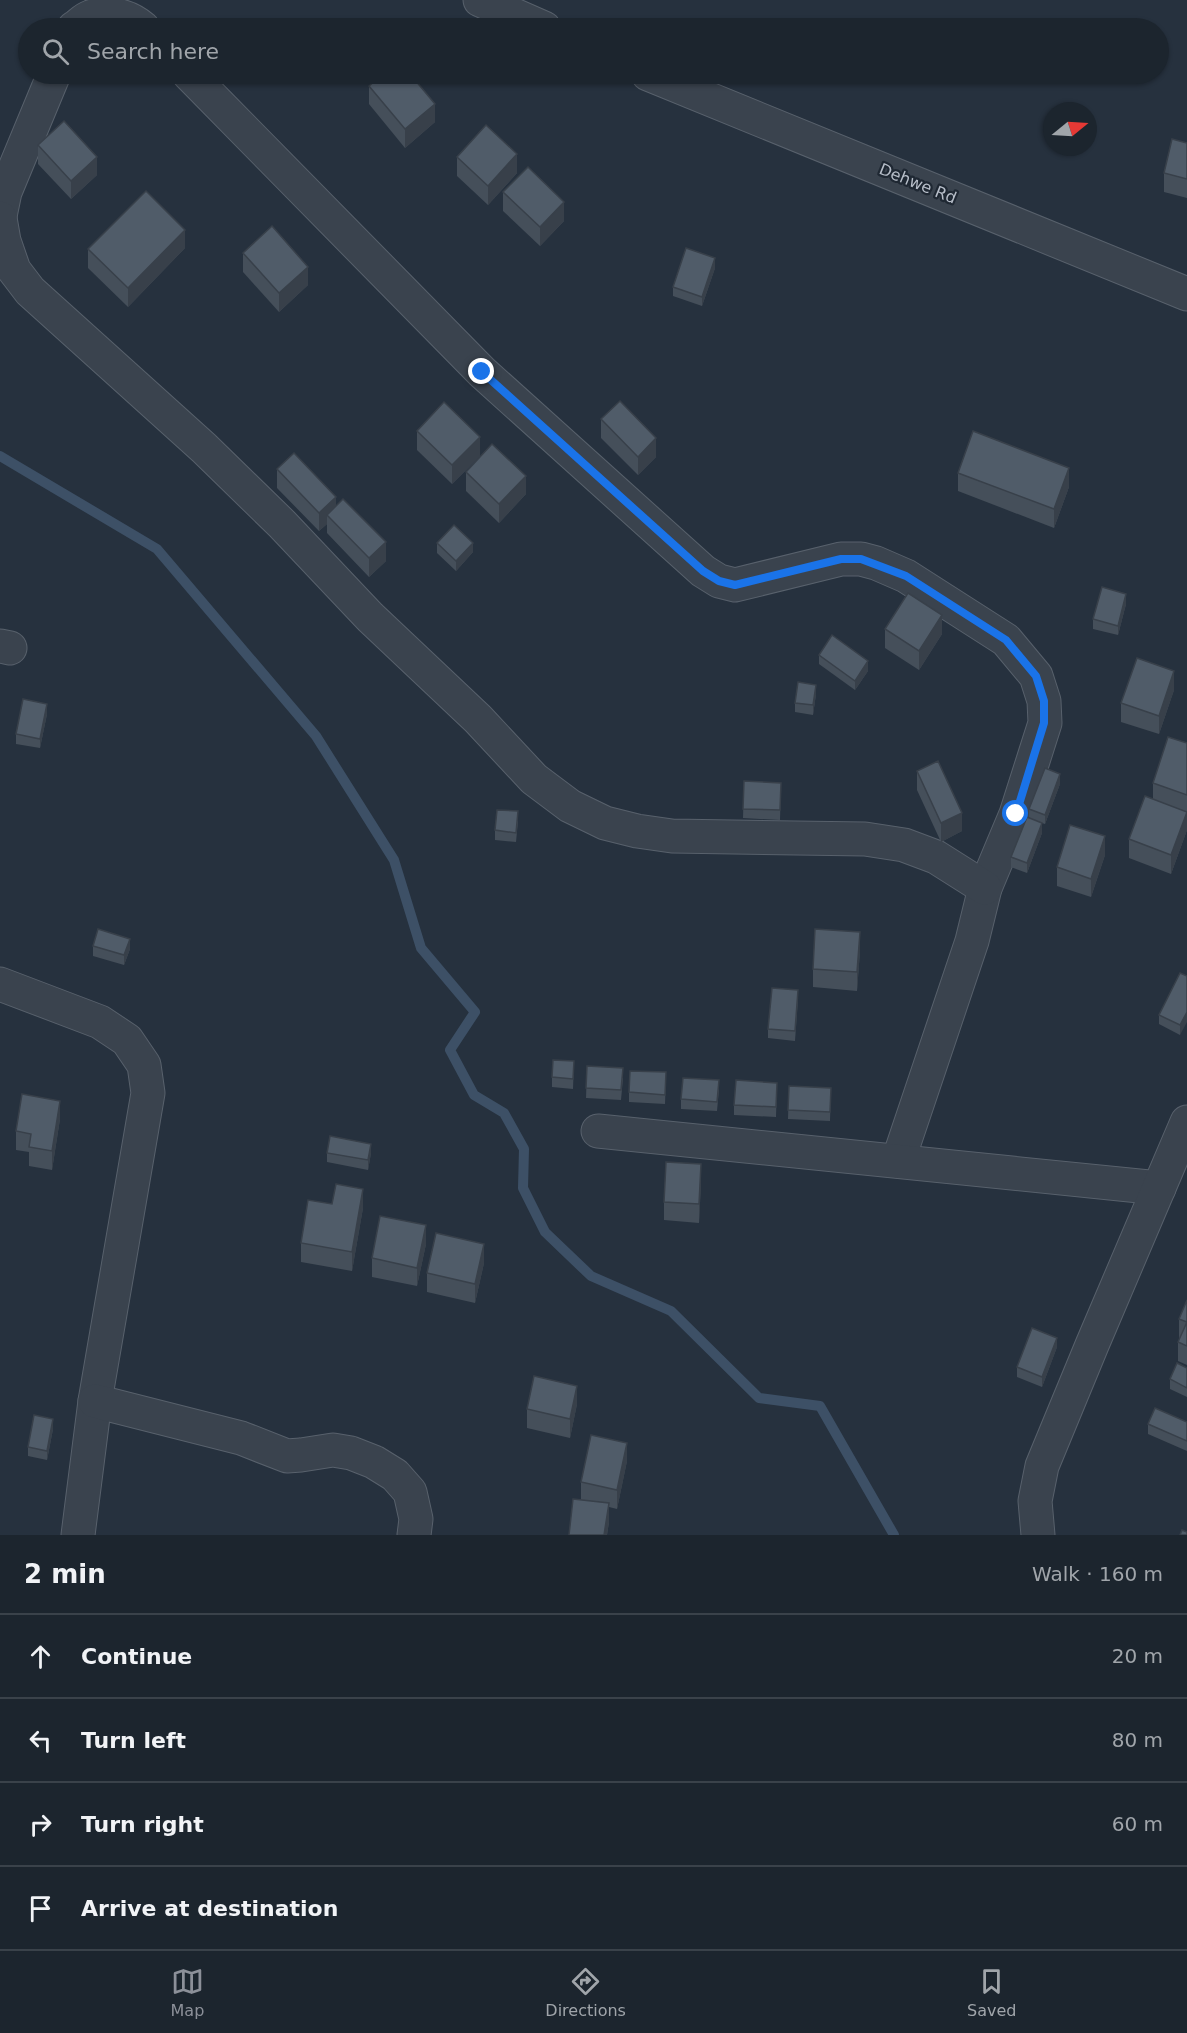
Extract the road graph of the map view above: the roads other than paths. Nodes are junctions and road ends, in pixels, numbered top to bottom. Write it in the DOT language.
graph roads {
  1 [pos="480,0"];
  2 [pos="87,18"];
  3 [pos="125,18"];
  4 [pos="521,18"];
  5 [pos="50,84"];
  6 [pos="199,84"];
  7 [pos="672,84"];
  8 [pos="0,217"];
  9 [pos="1187,294"];
  10 [pos="986,888"];
  11 [pos="0,984"];
  12 [pos="1187,1122"];
  13 [pos="598,1131"];
  14 [pos="898,1161"];
  15 [pos="1159,1188"];
  16 [pos="96,1401"];
  17 [pos="78,1535"];
  18 [pos="414,1535"];
  19 [pos="1038,1535"];
  1 -- 4 [label="street"];
  2 -- 3 [label="street"];
  5 -- 8 [label="street"];
  6 -- 10 [label="street"];
  7 -- 9 [label="street, Dehwe Rd"];
  8 -- 10 [label="street"];
  10 -- 14 [label="street"];
  11 -- 16 [label="street"];
  12 -- 15 [label="street"];
  13 -- 14 [label="street"];
  14 -- 15 [label="street"];
  15 -- 19 [label="street"];
  16 -- 17 [label="street"];
  16 -- 18 [label="street"];
}
